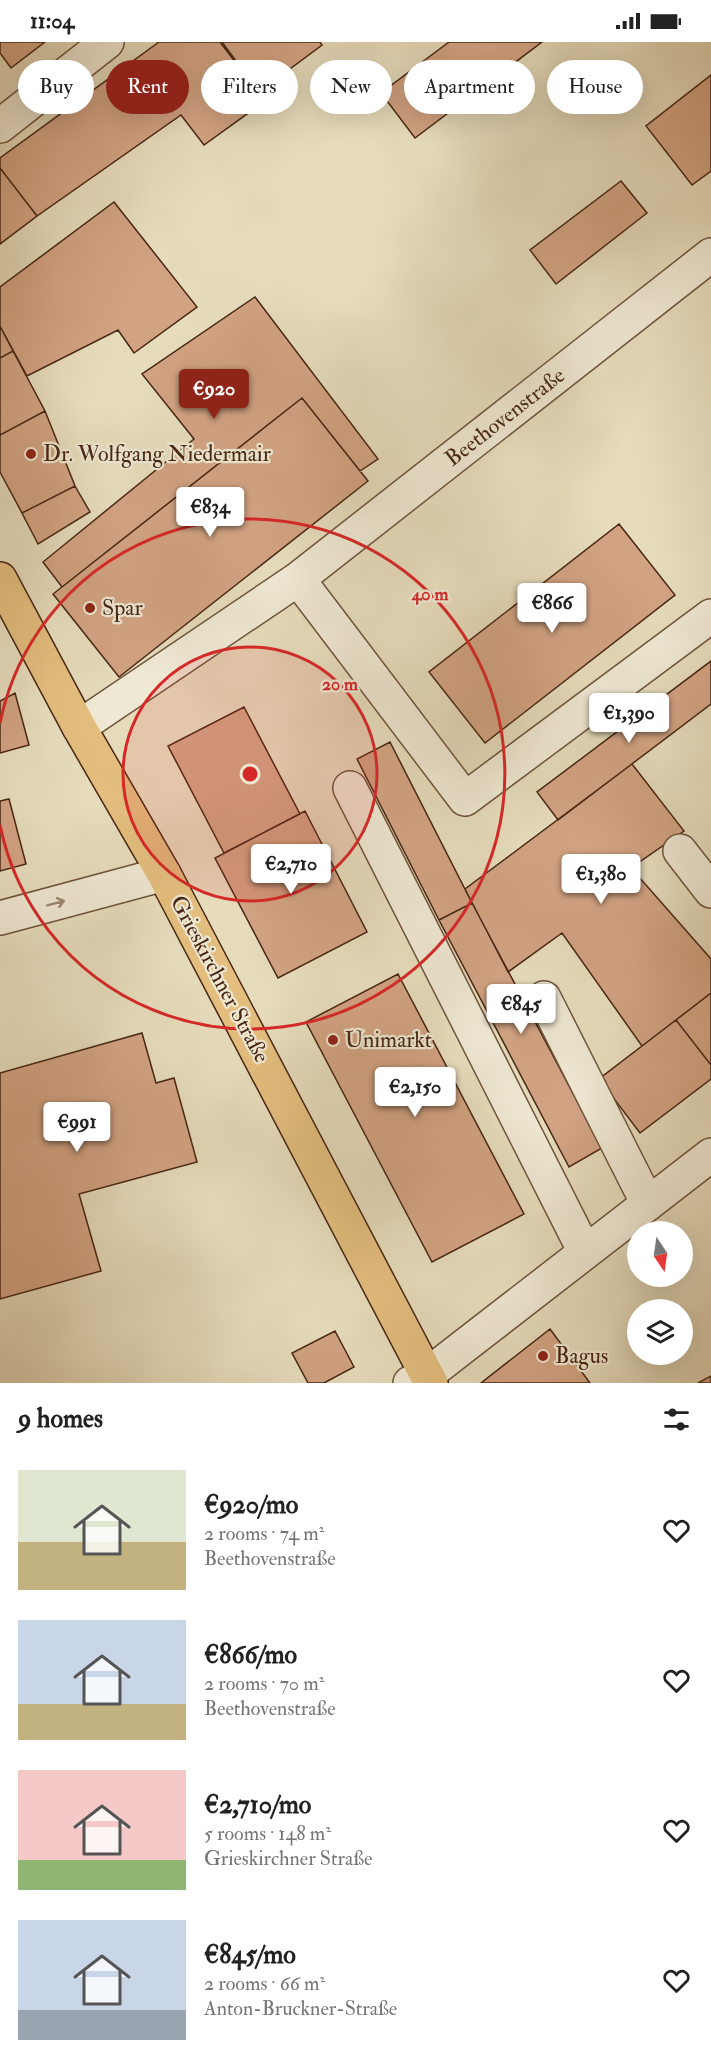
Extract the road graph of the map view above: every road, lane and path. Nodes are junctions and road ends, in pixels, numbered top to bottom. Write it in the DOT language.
graph roads {
  1 [pos="107,42"];
  2 [pos="0,126"];
  3 [pos="711,255"];
  4 [pos="0,579"];
  5 [pos="298,579"];
  6 [pos="711,616"];
  7 [pos="79,727"];
  8 [pos="350,788"];
  9 [pos="680,851"];
  10 [pos="164,874"];
  11 [pos="711,891"];
  12 [pos="0,918"];
  13 [pos="543,998"];
  14 [pos="711,1155"];
  15 [pos="648,1203"];
  16 [pos="585,1252"];
  17 [pos="423,1380"];
  1 -- 2 [label="street"];
  3 -- 5 [label="street, Beethovenstraße"];
  4 -- 7 [label="main road, Grieskirchner Straße"];
  5 -- 6 [label="street"];
  5 -- 7 [label="street, Beethovenstraße"];
  7 -- 10 [label="main road, Grieskirchner Straße"];
  8 -- 16 [label="street"];
  9 -- 11 [label="street"];
  12 -- 10 [label="street, one-way"];
  10 -- 17 [label="main road, Grieskirchner Straße"];
  13 -- 15 [label="street"];
  14 -- 15 [label="street"];
  15 -- 16 [label="street"];
  16 -- 17 [label="street"];
}
